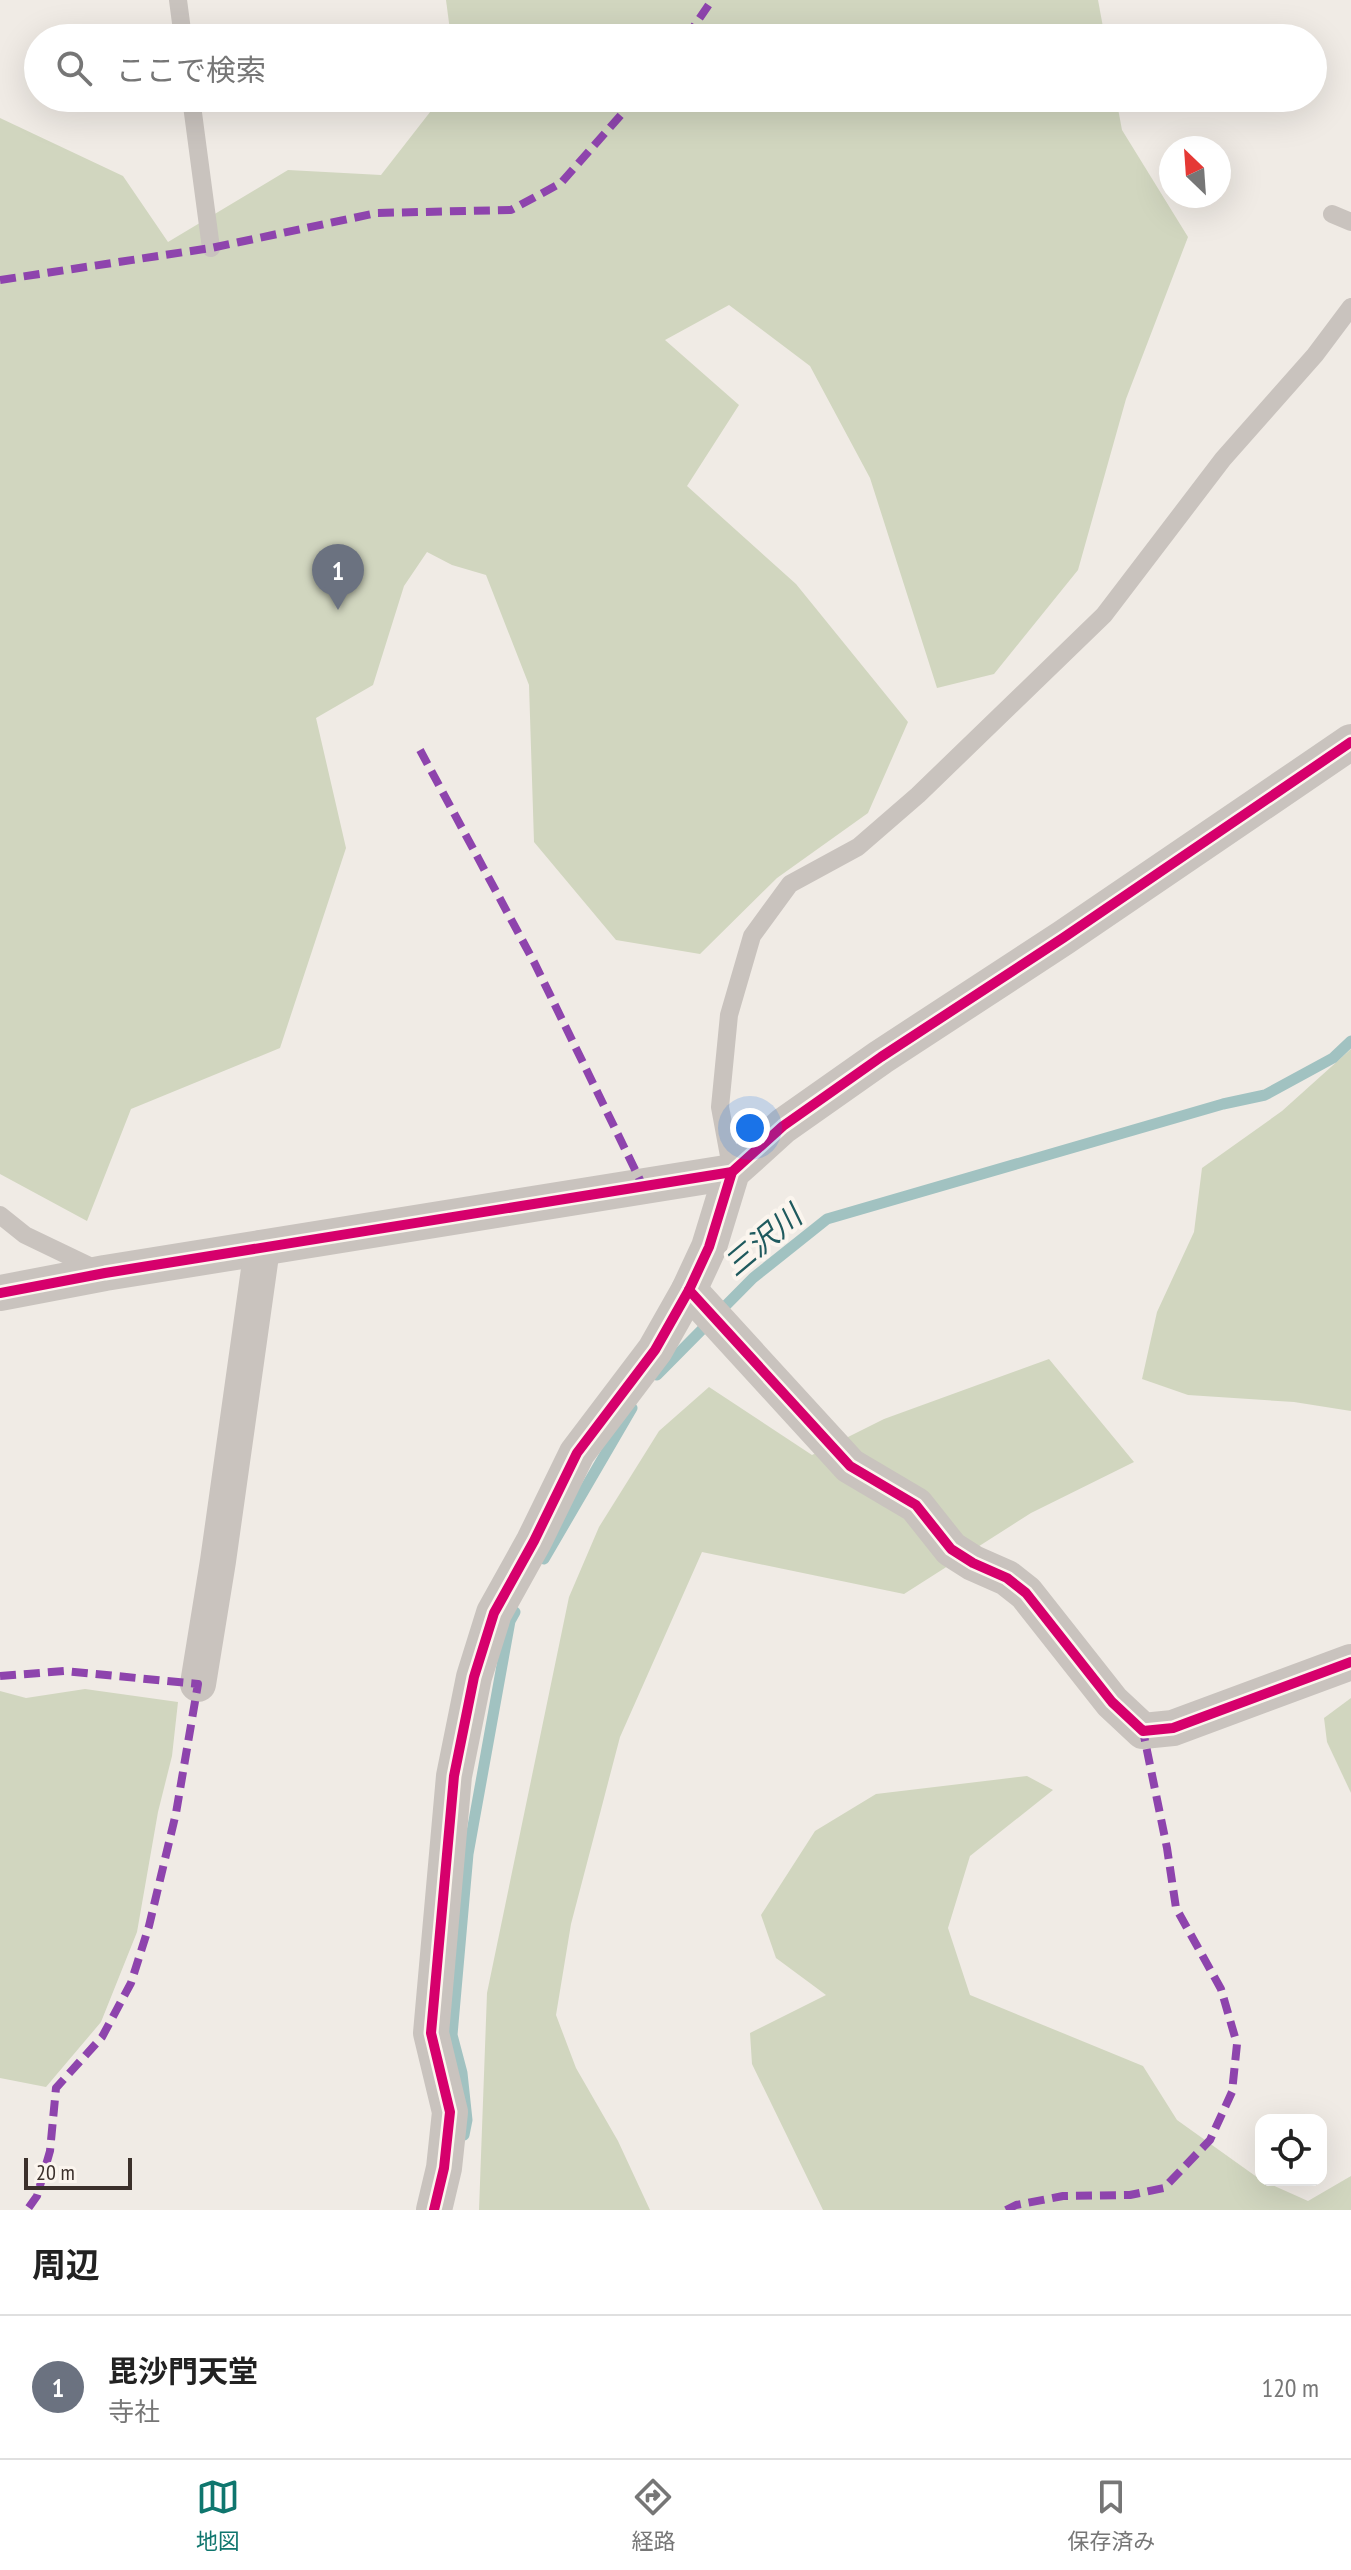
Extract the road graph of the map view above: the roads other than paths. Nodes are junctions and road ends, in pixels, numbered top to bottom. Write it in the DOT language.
graph roads {
  1 [pos="178,0"];
  2 [pos="181,24"];
  3 [pos="193,112"];
  4 [pos="1332,214"];
  5 [pos="1351,222"];
  6 [pos="211,248"];
  7 [pos="1351,307"];
  8 [pos="1351,742"];
  9 [pos="732,1172"];
  10 [pos="0,1215"];
  11 [pos="262,1248"];
  12 [pos="105,1273"];
  13 [pos="689,1290"];
  14 [pos="0,1293"];
  15 [pos="1351,1662"];
  16 [pos="198,1684"];
  17 [pos="434,2210"];
  1 -- 2 [label="lane"];
  3 -- 6 [label="lane"];
  4 -- 5 [label="lane"];
  7 -- 9 [label="lane"];
  8 -- 9 [label="street"];
  9 -- 11 [label="street"];
  9 -- 13 [label="street"];
  10 -- 12 [label="lane"];
  11 -- 12 [label="street"];
  11 -- 16 [label="street"];
  12 -- 14 [label="street"];
  13 -- 15 [label="street"];
  13 -- 17 [label="street"];
}
